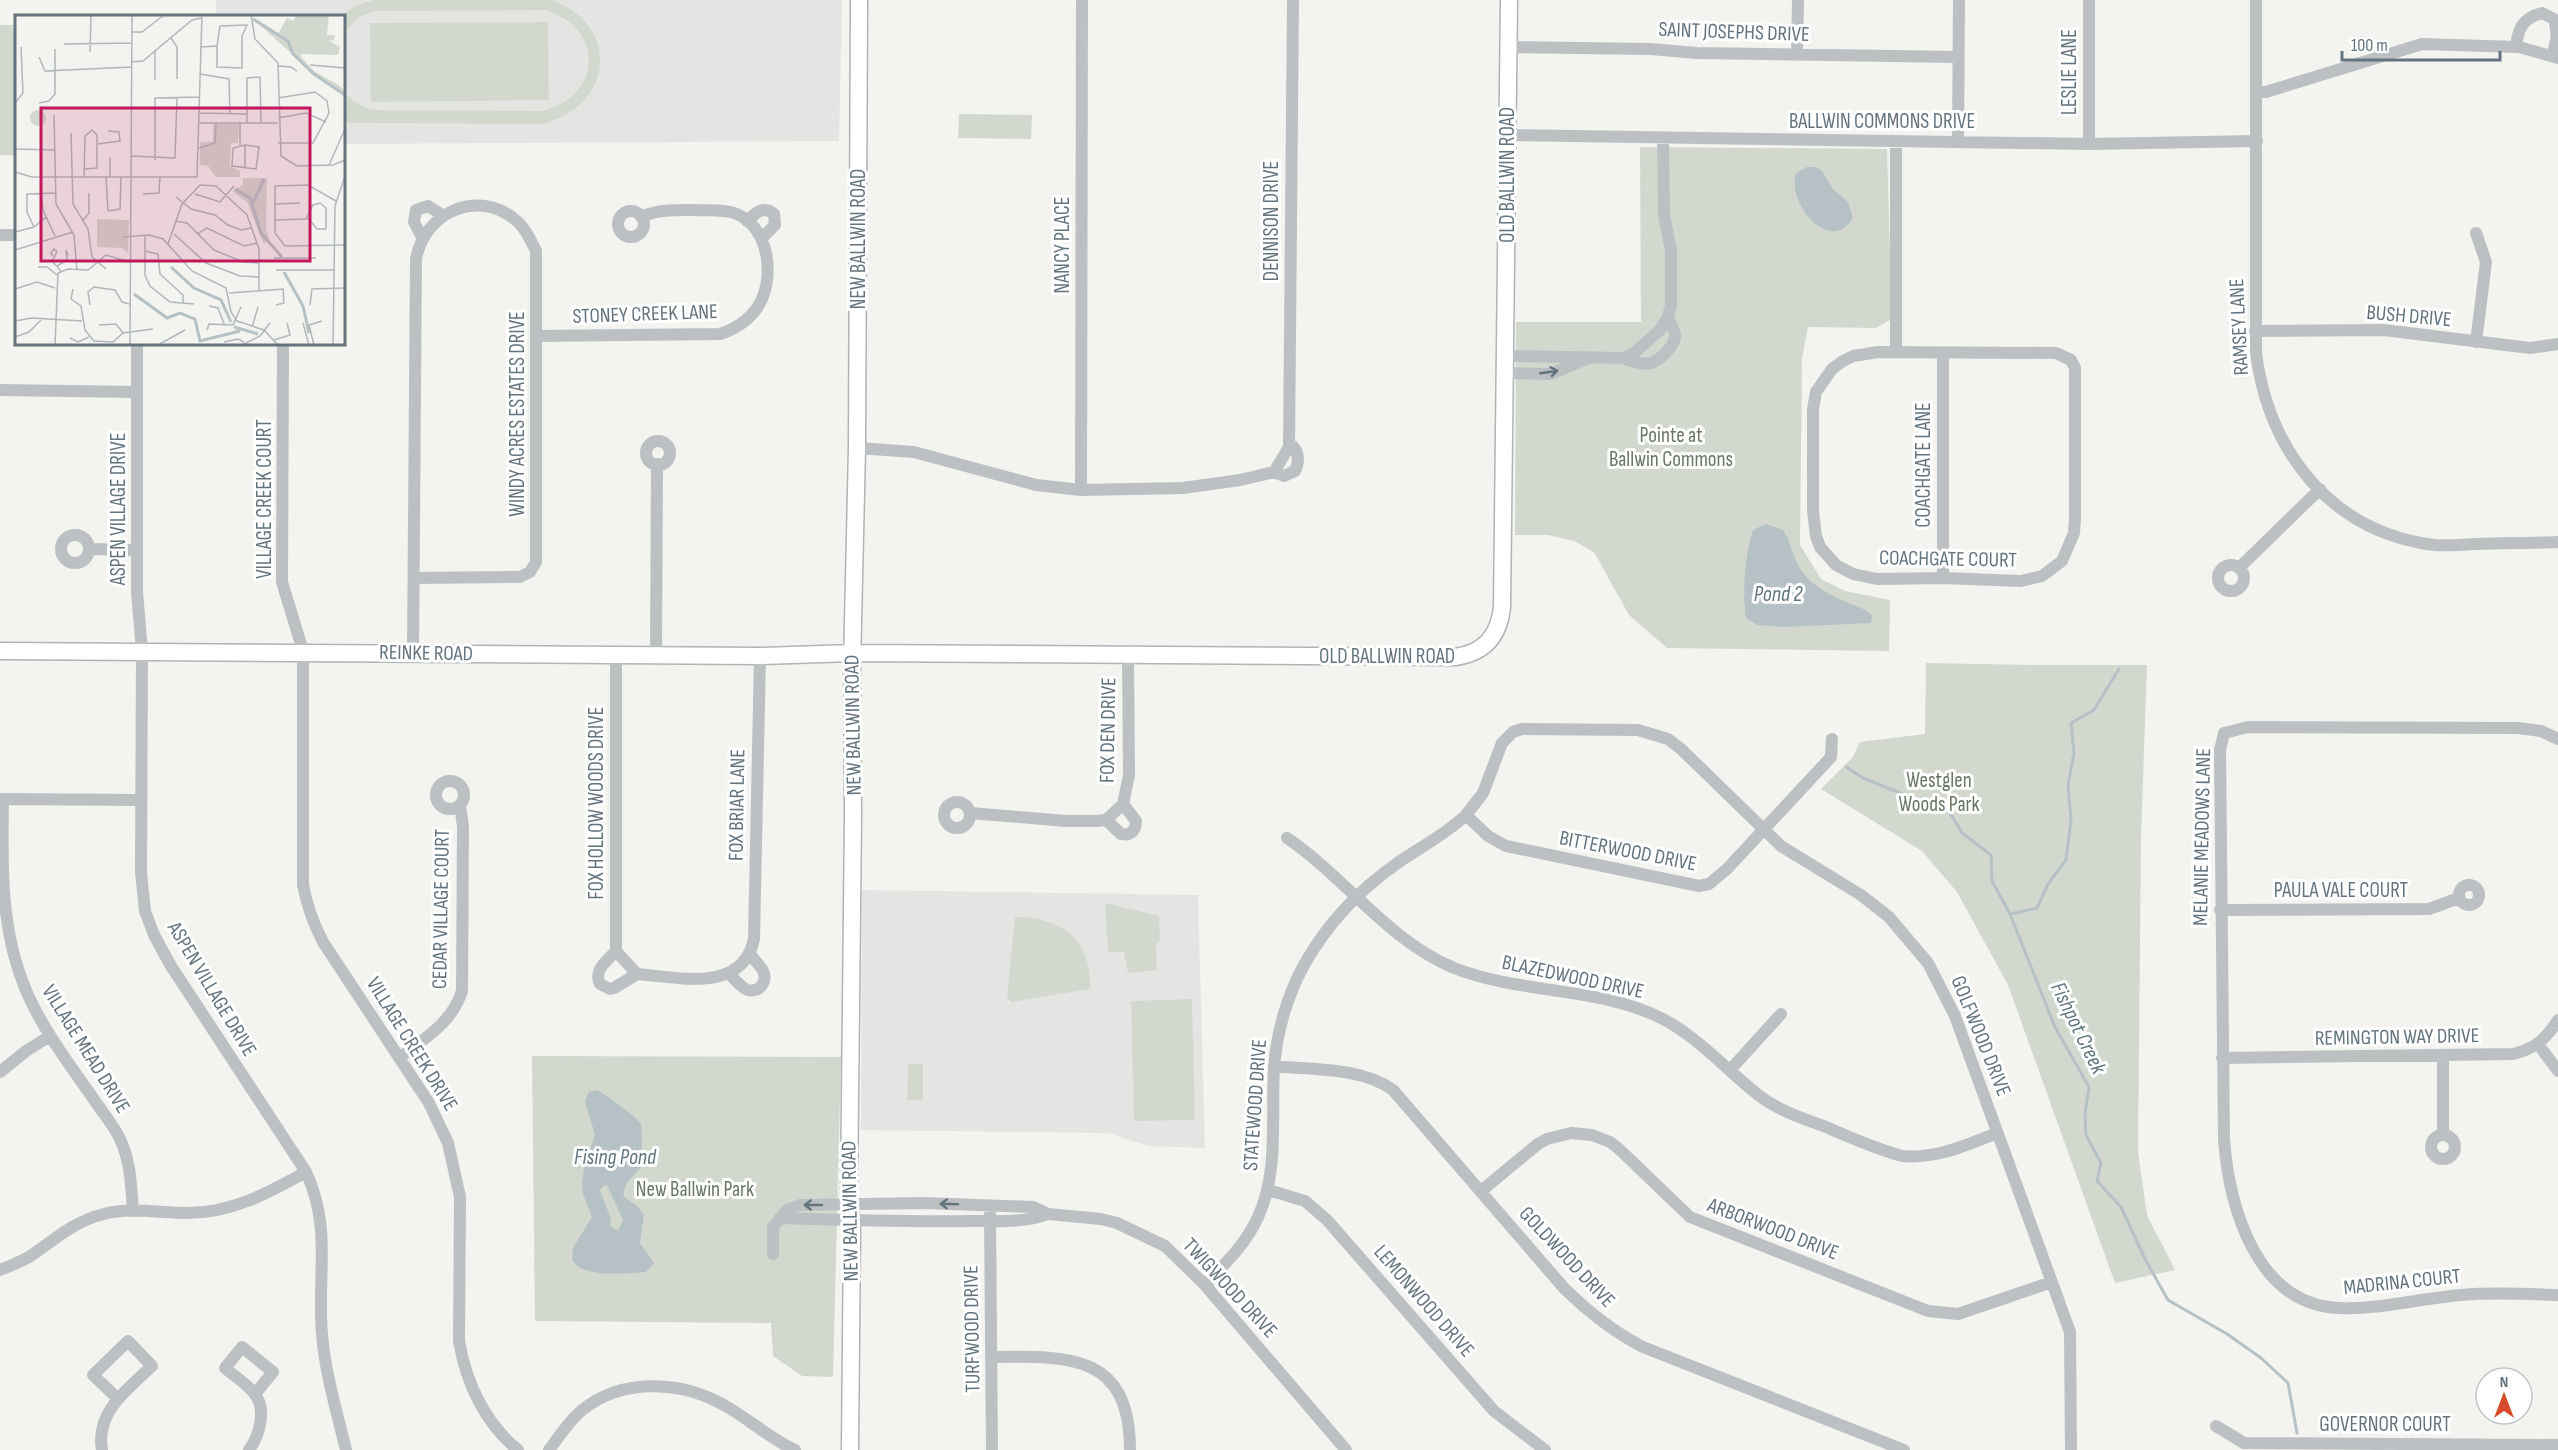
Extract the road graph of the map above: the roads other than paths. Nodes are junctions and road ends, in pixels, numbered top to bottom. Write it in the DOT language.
graph roads {
  1 [pos="859,0"];
  2 [pos="1082,0"];
  3 [pos="1293,0"];
  4 [pos="1509,0"];
  5 [pos="1798,0"];
  6 [pos="1959,0"];
  7 [pos="2089,0"];
  8 [pos="2256,0"];
  9 [pos="1508,47"];
  10 [pos="2516,47"];
  11 [pos="1797,54"];
  12 [pos="1958,57"];
  13 [pos="2555,57"];
  14 [pos="2256,92"];
  15 [pos="1506,135"];
  16 [pos="1663,139"];
  17 [pos="1958,141"];
  18 [pos="2257,141"];
  19 [pos="1896,142"];
  20 [pos="2089,144"];
  21 [pos="444,216"];
  22 [pos="641,217"];
  23 [pos="747,221"];
  24 [pos="2476,233"];
  25 [pos="422,237"];
  26 [pos="762,237"];
  27 [pos="1668,317"];
  28 [pos="2255,331"];
  29 [pos="537,336"];
  30 [pos="2476,342"];
  31 [pos="2558,344"];
  32 [pos="137,345"];
  33 [pos="284,345"];
  34 [pos="1896,352"];
  35 [pos="1943,352"];
  36 [pos="1505,356"];
  37 [pos="1589,357"];
  38 [pos="1623,358"];
  39 [pos="1505,373"];
  40 [pos="0,390"];
  41 [pos="137,392"];
  42 [pos="857,448"];
  43 [pos="657,464"];
  44 [pos="2320,489"];
  45 [pos="1081,490"];
  46 [pos="2558,542"];
  47 [pos="89,549"];
  48 [pos="136,550"];
  49 [pos="2239,568"];
  50 [pos="414,578"];
  51 [pos="1943,578"];
  52 [pos="0,651"];
  53 [pos="142,651"];
  54 [pos="303,651"];
  55 [pos="413,653"];
  56 [pos="656,654"];
  57 [pos="852,654"];
  58 [pos="616,655"];
  59 [pos="760,656"];
  60 [pos="1128,656"];
  61 [pos="2556,735"];
  62 [pos="1832,740"];
  63 [pos="1502,743"];
  64 [pos="2,799"];
  65 [pos="141,800"];
  66 [pos="1123,804"];
  67 [pos="460,805"];
  68 [pos="970,813"];
  69 [pos="1466,815"];
  70 [pos="1106,819"];
  71 [pos="1762,830"];
  72 [pos="1287,838"];
  73 [pos="1356,897"];
  74 [pos="2459,898"];
  75 [pos="2220,910"];
  76 [pos="616,951"];
  77 [pos="751,955"];
  78 [pos="637,974"];
  79 [pos="729,974"];
  80 [pos="1781,1014"];
  81 [pos="2558,1020"];
  82 [pos="50,1036"];
  83 [pos="2538,1044"];
  84 [pos="2443,1057"];
  85 [pos="399,1058"];
  86 [pos="2222,1058"];
  87 [pos="1274,1066"];
  88 [pos="1731,1070"];
  89 [pos="2558,1071"];
  90 [pos="0,1072"];
  91 [pos="1997,1133"];
  92 [pos="2443,1135"];
  93 [pos="306,1172"];
  94 [pos="1268,1190"];
  95 [pos="1481,1191"];
  96 [pos="851,1204"];
  97 [pos="990,1207"];
  98 [pos="133,1211"];
  99 [pos="1048,1214"];
  100 [pos="780,1218"];
  101 [pos="990,1221"];
  102 [pos="851,1222"];
  103 [pos="773,1254"];
  104 [pos="0,1270"];
  105 [pos="2052,1282"];
  106 [pos="1205,1285"];
  107 [pos="2558,1294"];
  108 [pos="992,1357"];
  109 [pos="255,1394"];
  110 [pos="118,1399"];
  111 [pos="2216,1426"];
  112 [pos="2558,1444"];
  113 [pos="2499,1447"];
  114 [pos="102,1450"];
  115 [pos="249,1450"];
  116 [pos="346,1450"];
  117 [pos="518,1450"];
  118 [pos="549,1450"];
  119 [pos="795,1450"];
  120 [pos="850,1450"];
  121 [pos="992,1450"];
  122 [pos="1130,1450"];
  123 [pos="1346,1450"];
  124 [pos="1545,1450"];
  125 [pos="1904,1450"];
  126 [pos="2071,1450"];
  1 -- 42 [label="street, NEW BALLWIN ROAD"];
  2 -- 45 [label="street, NANCY PLACE"];
  3 -- 45 [label="street, DENNISON DRIVE"];
  4 -- 9 [label="street, OLD BALLWIN ROAD"];
  5 -- 11 [label="street"];
  6 -- 12 [label="street"];
  7 -- 20 [label="street, LESLIE LANE"];
  8 -- 14 [label="street, RAMSEY LANE"];
  9 -- 11 [label="street, SAINT JOSEPHS DRIVE"];
  9 -- 15 [label="street, OLD BALLWIN ROAD"];
  10 -- 13 [label="street"];
  10 -- 13 [label="street"];
  10 -- 14 [label="street"];
  11 -- 12 [label="street, SAINT JOSEPHS DRIVE"];
  12 -- 17 [label="street"];
  14 -- 18 [label="street, RAMSEY LANE"];
  15 -- 16 [label="street, BALLWIN COMMONS DRIVE"];
  15 -- 36 [label="street, OLD BALLWIN ROAD"];
  16 -- 19 [label="street, BALLWIN COMMONS DRIVE"];
  16 -- 27 [label="street"];
  17 -- 19 [label="street, BALLWIN COMMONS DRIVE"];
  17 -- 20 [label="street, BALLWIN COMMONS DRIVE"];
  18 -- 20 [label="street, BALLWIN COMMONS DRIVE"];
  18 -- 28 [label="street, RAMSEY LANE"];
  19 -- 34 [label="street"];
  21 -- 25 [label="street, WINDY ACRES ESTATES DRIVE"];
  21 -- 25 [label="street"];
  21 -- 29 [label="street, WINDY ACRES ESTATES DRIVE"];
  22 -- 23 [label="street"];
  23 -- 26 [label="street"];
  23 -- 26 [label="street"];
  24 -- 30 [label="street"];
  25 -- 50 [label="street"];
  26 -- 29 [label="street, STONEY CREEK LANE"];
  27 -- 38 [label="street"];
  27 -- 38 [label="street"];
  28 -- 30 [label="street, BUSH DRIVE"];
  28 -- 44 [label="street, RAMSEY LANE"];
  29 -- 50 [label="street, WINDY ACRES ESTATES DRIVE"];
  30 -- 31 [label="street, BUSH DRIVE"];
  32 -- 41 [label="street, ASPEN VILLAGE DRIVE"];
  33 -- 54 [label="street, VILLAGE CREEK COURT"];
  34 -- 35 [label="street, COACHGATE COURT"];
  34 -- 51 [label="street, COACHGATE COURT"];
  35 -- 51 [label="street, COACHGATE LANE"];
  35 -- 51 [label="street, COACHGATE COURT"];
  36 -- 37 [label="street"];
  36 -- 39 [label="street, OLD BALLWIN ROAD"];
  37 -- 38 [label="street"];
  39 -- 37 [label="street, one-way"];
  39 -- 60 [label="street, OLD BALLWIN ROAD"];
  40 -- 41 [label="street"];
  41 -- 48 [label="street, ASPEN VILLAGE DRIVE"];
  42 -- 45 [label="street, DENNISON DRIVE"];
  42 -- 57 [label="street, NEW BALLWIN ROAD"];
  43 -- 56 [label="street"];
  44 -- 46 [label="street, RAMSEY LANE"];
  44 -- 49 [label="street"];
  47 -- 48 [label="street"];
  48 -- 53 [label="street, ASPEN VILLAGE DRIVE"];
  50 -- 55 [label="street"];
  52 -- 53 [label="street, REINKE ROAD"];
  53 -- 54 [label="street, REINKE ROAD"];
  53 -- 65 [label="street, ASPEN VILLAGE DRIVE"];
  54 -- 55 [label="street, REINKE ROAD"];
  54 -- 85 [label="street, VILLAGE CREEK DRIVE"];
  55 -- 58 [label="street, REINKE ROAD"];
  56 -- 58 [label="street, REINKE ROAD"];
  56 -- 59 [label="street, REINKE ROAD"];
  57 -- 59 [label="street, REINKE ROAD"];
  57 -- 60 [label="street, OLD BALLWIN ROAD"];
  57 -- 96 [label="street, NEW BALLWIN ROAD"];
  58 -- 76 [label="street, FOX HOLLOW WOODS DRIVE"];
  59 -- 77 [label="street, FOX BRIAR LANE"];
  60 -- 66 [label="street, FOX DEN DRIVE"];
  61 -- 75 [label="street, MELANIE MEADOWS LANE"];
  62 -- 71 [label="street, BITTERWOOD DRIVE"];
  63 -- 69 [label="street, STATEWOOD DRIVE"];
  63 -- 71 [label="street, GOLFWOOD DRIVE"];
  64 -- 65 [label="street"];
  64 -- 82 [label="street, VILLAGE MEAD DRIVE"];
  65 -- 93 [label="street, ASPEN VILLAGE DRIVE"];
  66 -- 70 [label="street, FOX DEN DRIVE"];
  66 -- 70 [label="street, FOX DEN DRIVE"];
  67 -- 85 [label="street, CEDAR VILLAGE COURT"];
  68 -- 70 [label="street"];
  69 -- 71 [label="street, BITTERWOOD DRIVE"];
  69 -- 73 [label="street, STATEWOOD DRIVE"];
  71 -- 91 [label="street, GOLFWOOD DRIVE"];
  72 -- 73 [label="street, BLAZEDWOOD DRIVE"];
  73 -- 87 [label="street, STATEWOOD DRIVE"];
  73 -- 88 [label="street, BLAZEDWOOD DRIVE"];
  74 -- 75 [label="street, PAULA VALE COURT"];
  75 -- 86 [label="street, MELANIE MEADOWS LANE"];
  76 -- 78 [label="street"];
  76 -- 78 [label="street"];
  77 -- 79 [label="street"];
  77 -- 79 [label="street"];
  78 -- 79 [label="street"];
  80 -- 88 [label="street"];
  81 -- 83 [label="street"];
  82 -- 90 [label="street"];
  82 -- 98 [label="street, VILLAGE MEAD DRIVE"];
  83 -- 84 [label="street, REMINGTON WAY DRIVE"];
  83 -- 89 [label="street"];
  84 -- 86 [label="street, REMINGTON WAY DRIVE"];
  84 -- 92 [label="street"];
  85 -- 117 [label="street, VILLAGE CREEK DRIVE"];
  86 -- 107 [label="street, MADRINA COURT"];
  87 -- 94 [label="street, STATEWOOD DRIVE"];
  87 -- 95 [label="street, GOLDWOOD DRIVE"];
  88 -- 91 [label="street, BLAZEDWOOD DRIVE"];
  91 -- 105 [label="street, GOLFWOOD DRIVE"];
  93 -- 98 [label="street"];
  93 -- 116 [label="street, ASPEN VILLAGE DRIVE"];
  94 -- 106 [label="street, STATEWOOD DRIVE"];
  94 -- 124 [label="street, LEMONWOOD DRIVE"];
  95 -- 105 [label="street, ARBORWOOD DRIVE"];
  95 -- 125 [label="street, GOLDWOOD DRIVE"];
  97 -- 96 [label="street, TWIGWOOD DRIVE, one-way"];
  96 -- 100 [label="street, one-way"];
  96 -- 102 [label="street, NEW BALLWIN ROAD"];
  97 -- 99 [label="street, TWIGWOOD DRIVE"];
  97 -- 101 [label="street, TURFWOOD DRIVE"];
  98 -- 104 [label="street"];
  99 -- 101 [label="street, TWIGWOOD DRIVE"];
  99 -- 106 [label="street, TWIGWOOD DRIVE"];
  100 -- 102 [label="street"];
  100 -- 103 [label="street"];
  101 -- 102 [label="street, TWIGWOOD DRIVE"];
  101 -- 108 [label="street, TURFWOOD DRIVE"];
  102 -- 120 [label="street, NEW BALLWIN ROAD"];
  105 -- 126 [label="street, GOLFWOOD DRIVE"];
  106 -- 123 [label="street, TWIGWOOD DRIVE"];
  108 -- 121 [label="street, TURFWOOD DRIVE"];
  108 -- 122 [label="street"];
  109 -- 115 [label="street"];
  110 -- 110 [label="street"];
  110 -- 114 [label="street"];
  111 -- 113 [label="street, GOVERNOR COURT"];
  112 -- 113 [label="street, GOVERNOR COURT"];
  118 -- 119 [label="street"];
}
